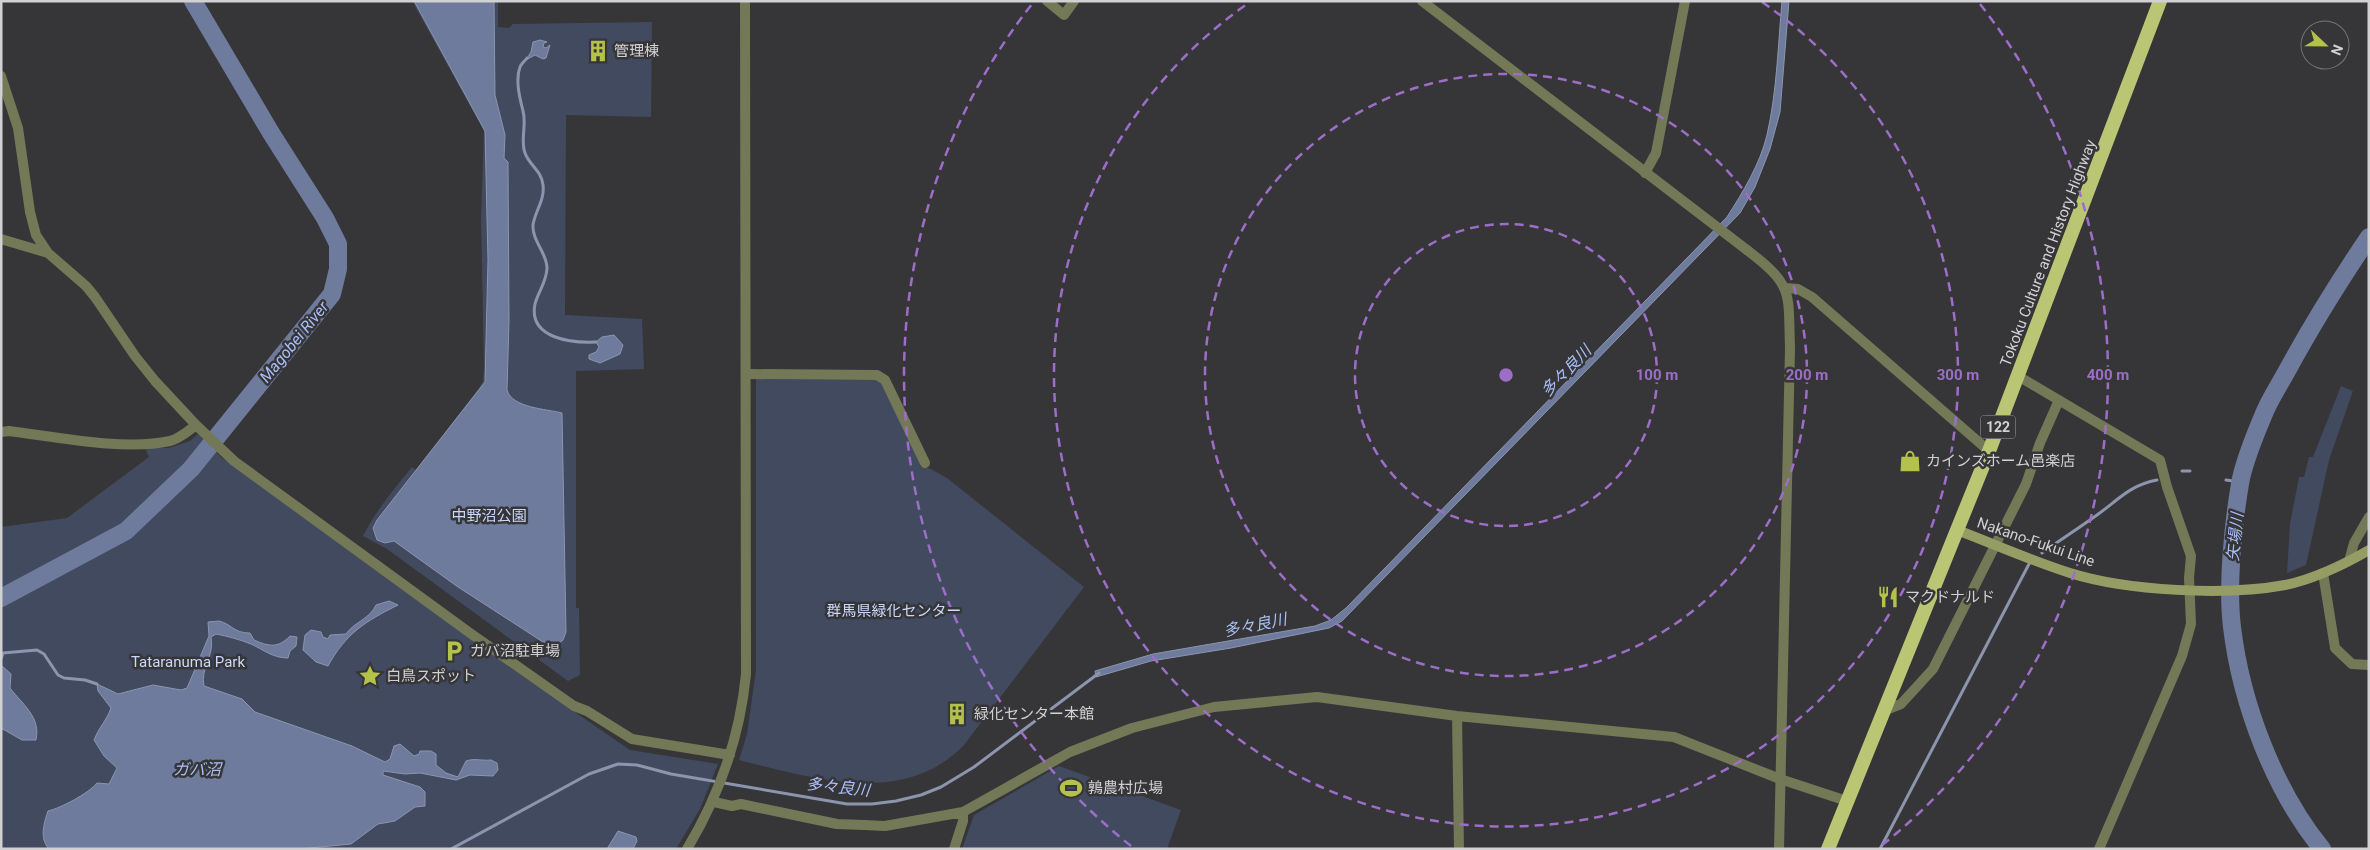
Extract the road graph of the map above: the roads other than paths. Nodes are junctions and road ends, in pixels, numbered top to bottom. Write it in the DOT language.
graph roads {
  1 [pos="745,1"];
  2 [pos="1047,1"];
  3 [pos="1074,1"];
  4 [pos="1422,1"];
  5 [pos="1685,1"];
  6 [pos="2160,1"];
  7 [pos="1,76"];
  8 [pos="1645,174"];
  9 [pos="1,239"];
  10 [pos="48,253"];
  11 [pos="1786,288"];
  12 [pos="746,374"];
  13 [pos="2018,376"];
  14 [pos="2059,400"];
  15 [pos="199,428"];
  16 [pos="1,432"];
  17 [pos="1989,451"];
  18 [pos="925,464"];
  19 [pos="2369,517"];
  20 [pos="1956,530"];
  21 [pos="1995,545"];
  22 [pos="2369,550"];
  23 [pos="2349,561"];
  24 [pos="2323,573"];
  25 [pos="2194,589"];
  26 [pos="2369,665"];
  27 [pos="1883,712"];
  28 [pos="1457,716"];
  29 [pos="730,755"];
  30 [pos="1780,779"];
  31 [pos="714,800"];
  32 [pos="1847,801"];
  33 [pos="963,812"];
  34 [pos="688,849"];
  35 [pos="954,849"];
  36 [pos="1459,849"];
  37 [pos="1779,849"];
  38 [pos="1828,849"];
  39 [pos="2099,849"];
  1 -- 12 [label="street"];
  2 -- 3 [label="street"];
  4 -- 8 [label="street"];
  5 -- 8 [label="street"];
  6 -- 13 [label="highway, Tokoku Culture and History Highway / 122"];
  7 -- 10 [label="street"];
  8 -- 11 [label="street"];
  9 -- 10 [label="street"];
  10 -- 15 [label="street"];
  11 -- 17 [label="street"];
  11 -- 30 [label="street"];
  12 -- 18 [label="street"];
  12 -- 29 [label="street"];
  13 -- 14 [label="street"];
  13 -- 17 [label="highway, Tokoku Culture and History Highway / 122"];
  14 -- 21 [label="street"];
  14 -- 25 [label="street"];
  15 -- 16 [label="street"];
  15 -- 29 [label="street"];
  17 -- 20 [label="highway, Tokoku Culture and History Highway / 122"];
  19 -- 23 [label="street"];
  20 -- 21 [label="main road, Nakano-Fukui Line"];
  20 -- 27 [label="highway, Tokoku Culture and History Highway / 122"];
  21 -- 25 [label="main road, Nakano-Fukui Line"];
  21 -- 27 [label="street"];
  22 -- 23 [label="main road, Nakano-Fukui Line"];
  23 -- 24 [label="main road, Nakano-Fukui Line"];
  24 -- 25 [label="main road, Nakano-Fukui Line"];
  24 -- 26 [label="street"];
  25 -- 39 [label="street"];
  27 -- 32 [label="highway, Tokoku Culture and History Highway / 122"];
  28 -- 30 [label="street"];
  28 -- 33 [label="street"];
  28 -- 36 [label="street"];
  29 -- 31 [label="street"];
  30 -- 32 [label="street"];
  30 -- 37 [label="street"];
  31 -- 33 [label="street"];
  31 -- 34 [label="street"];
  32 -- 38 [label="highway, Tokoku Culture and History Highway / 122"];
  33 -- 35 [label="street"];
}
